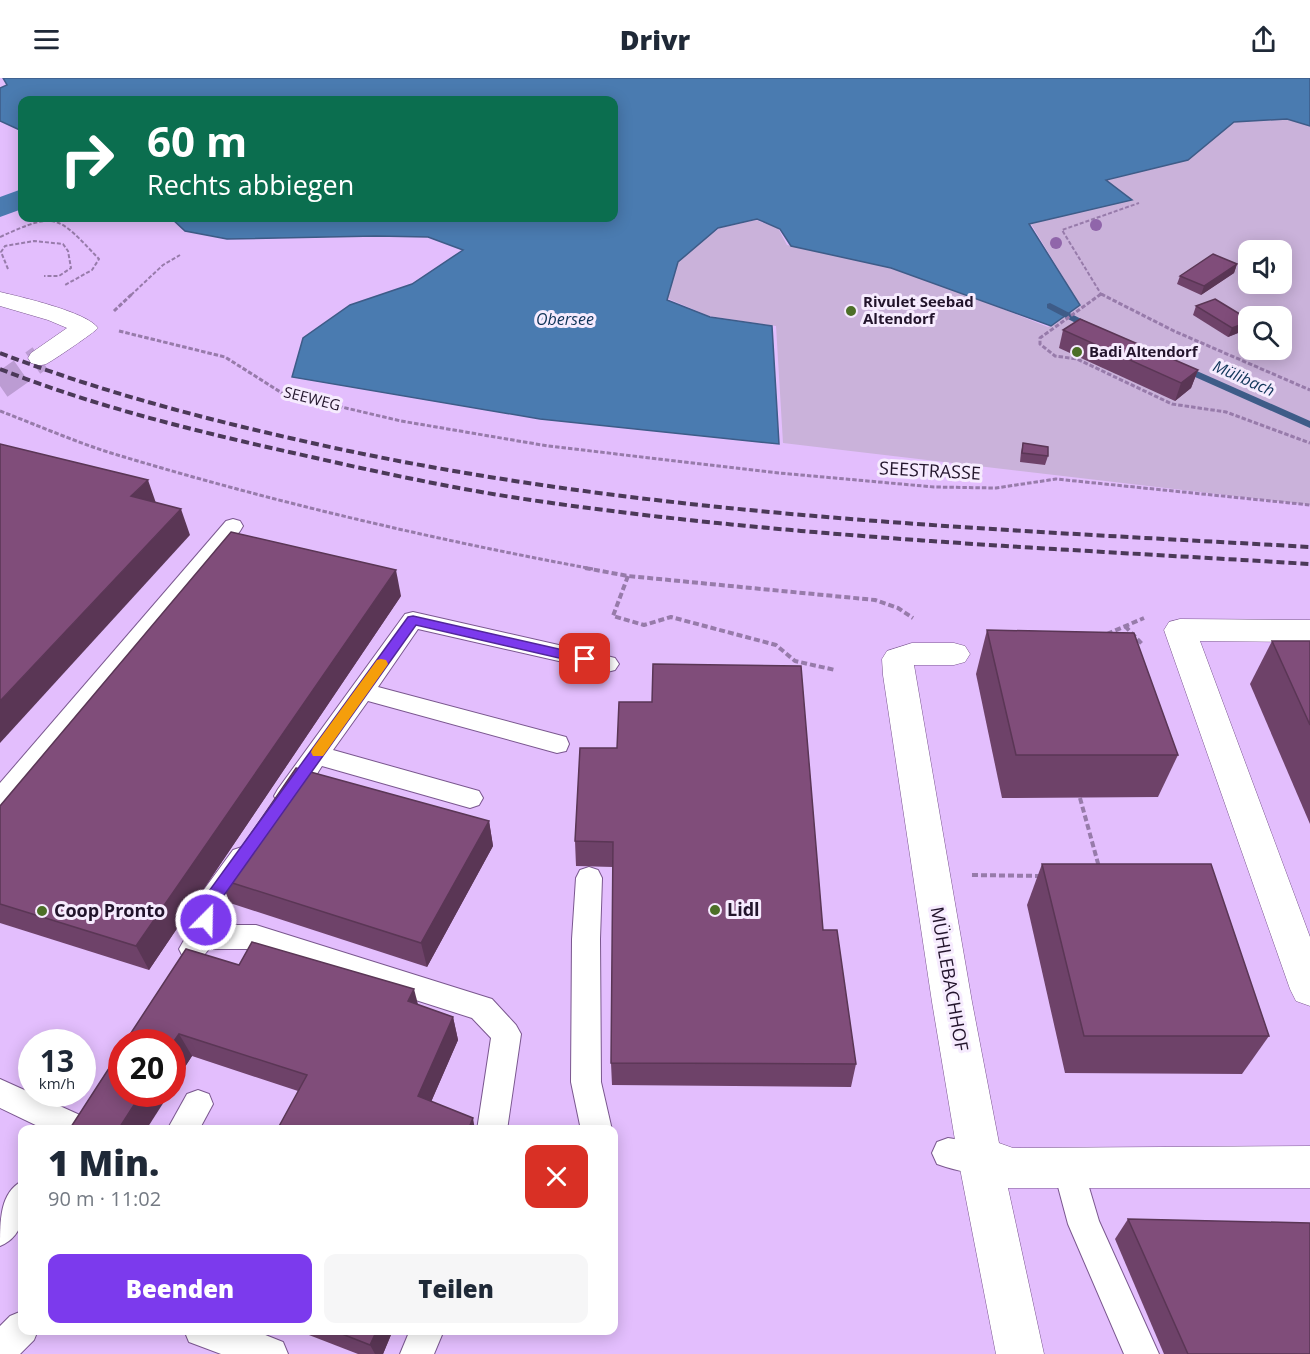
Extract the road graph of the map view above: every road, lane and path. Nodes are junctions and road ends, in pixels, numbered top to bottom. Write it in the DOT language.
graph roads {
  1 [pos="1139,202"];
  2 [pos="33,222"];
  3 [pos="63,222"];
  4 [pos="0,237"];
  5 [pos="180,255"];
  6 [pos="35,273"];
  7 [pos="3,274"];
  8 [pos="64,285"];
  9 [pos="1101,294"];
  10 [pos="0,299"];
  11 [pos="86,328"];
  12 [pos="40,358"];
  13 [pos="1310,390"];
  14 [pos="0,411"];
  15 [pos="1310,443"];
  16 [pos="548,446"];
  17 [pos="1310,505"];
  18 [pos="233,526"];
  19 [pos="628,576"];
  20 [pos="916,620"];
  21 [pos="1125,627"];
  22 [pos="1180,630"];
  23 [pos="1310,631"];
  24 [pos="1106,635"];
  25 [pos="1147,650"];
  26 [pos="954,654"];
  27 [pos="607,664"];
  28 [pos="835,670"];
  29 [pos="362,691"];
  30 [pos="557,744"];
  31 [pos="316,755"];
  32 [pos="470,798"];
  33 [pos="1080,798"];
  34 [pos="0,801"];
  35 [pos="276,810"];
  36 [pos="256,838"];
  37 [pos="964,875"];
  38 [pos="1044,876"];
  39 [pos="1102,876"];
  40 [pos="589,878"];
  41 [pos="201,937"];
  42 [pos="182,966"];
  43 [pos="1310,989"];
  44 [pos="0,1093"];
  45 [pos="198,1104"];
  46 [pos="75,1121"];
  47 [pos="185,1125"];
  48 [pos="493,1125"];
  49 [pos="596,1125"];
  50 [pos="964,1156"];
  51 [pos="1310,1167"];
  52 [pos="1069,1168"];
  53 [pos="18,1203"];
  54 [pos="0,1230"];
  55 [pos="18,1332"];
  56 [pos="216,1335"];
  57 [pos="425,1335"];
  58 [pos="0,1350"];
  59 [pos="271,1354"];
  60 [pos="417,1354"];
  61 [pos="1020,1354"];
  62 [pos="1142,1354"];
  1 -- 9 [label="path"];
  2 -- 4 [label="path"];
  3 -- 8 [label="path"];
  5 -- 11 [label="path"];
  6 -- 7 [label="path"];
  9 -- 13 [label="path"];
  9 -- 15 [label="path"];
  10 -- 11 [label="street"];
  11 -- 12 [label="street"];
  11 -- 16 [label="path, SEEWEG"];
  14 -- 19 [label="path"];
  16 -- 17 [label="path, SEESTRASSE"];
  18 -- 34 [label="lane"];
  19 -- 20 [label="path"];
  19 -- 28 [label="path"];
  21 -- 22 [label="path"];
  21 -- 24 [label="path"];
  21 -- 25 [label="path"];
  22 -- 23 [label="street"];
  22 -- 43 [label="street"];
  26 -- 50 [label="street, MÜHLEBACHHOF"];
  27 -- 29 [label="lane"];
  29 -- 30 [label="lane"];
  29 -- 31 [label="lane"];
  31 -- 32 [label="lane"];
  31 -- 35 [label="lane"];
  33 -- 39 [label="path"];
  36 -- 41 [label="lane"];
  37 -- 38 [label="path"];
  40 -- 49 [label="lane"];
  41 -- 42 [label="lane"];
  41 -- 48 [label="lane"];
  44 -- 46 [label="lane"];
  45 -- 47 [label="lane"];
  50 -- 52 [label="street"];
  50 -- 61 [label="street, MÜHLEBACHHOF"];
  51 -- 52 [label="street"];
  52 -- 62 [label="lane"];
  53 -- 54 [label="lane"];
  55 -- 58 [label="lane"];
  56 -- 59 [label="lane"];
  57 -- 60 [label="lane"];
}
